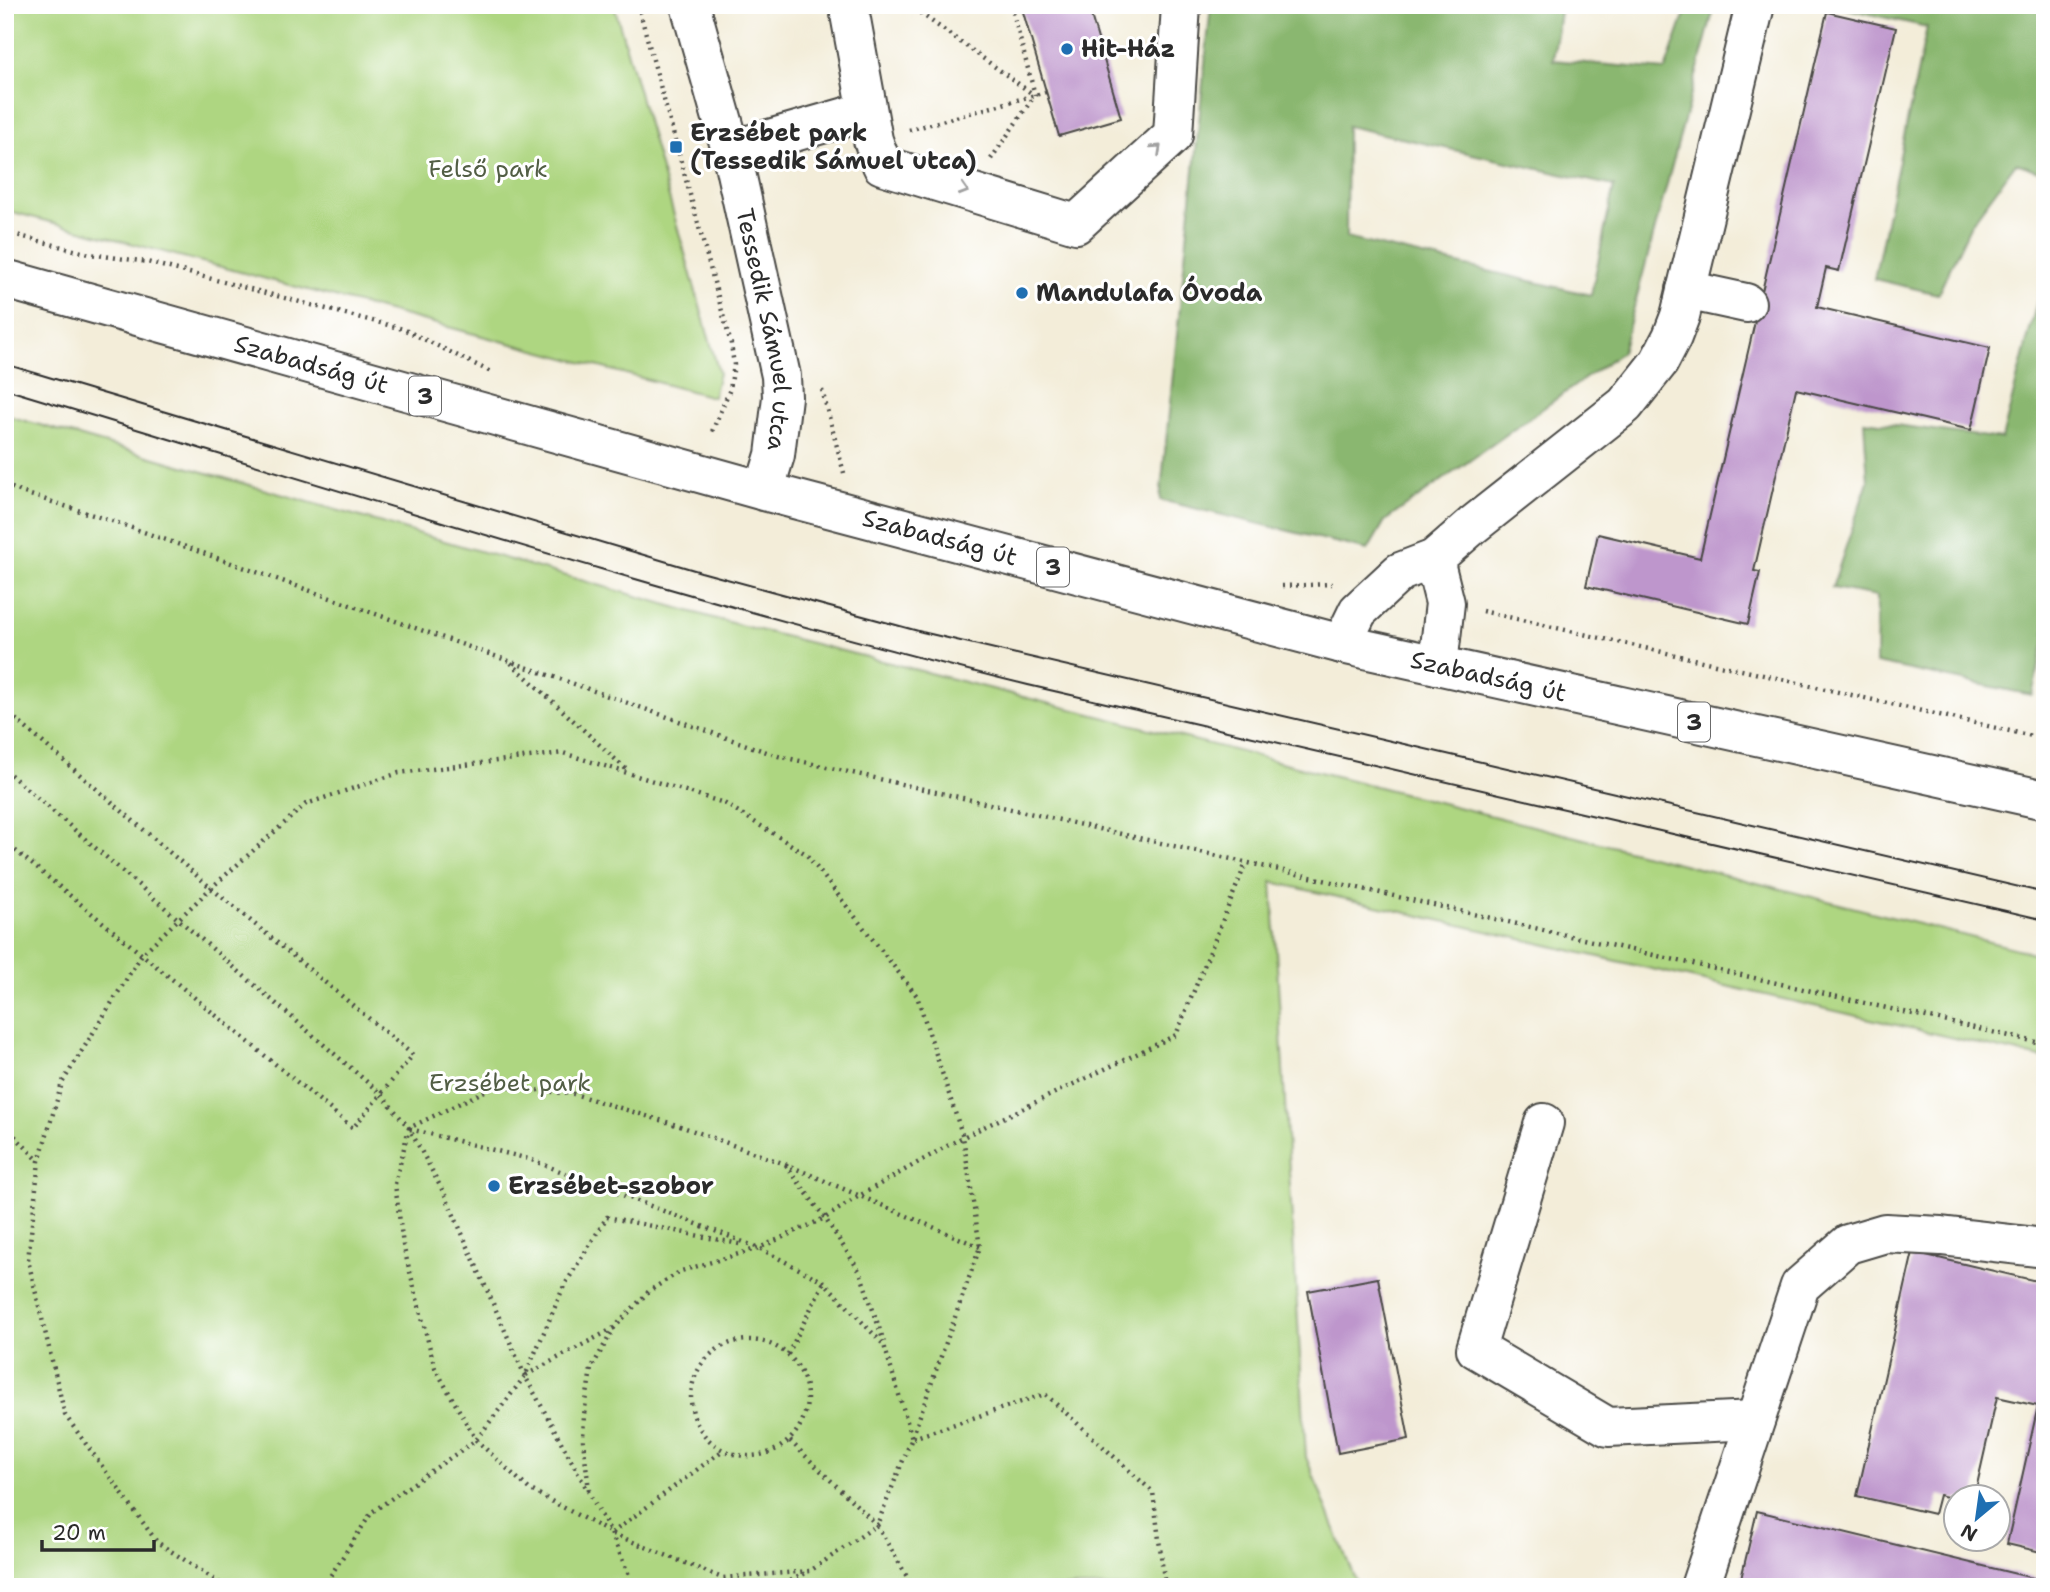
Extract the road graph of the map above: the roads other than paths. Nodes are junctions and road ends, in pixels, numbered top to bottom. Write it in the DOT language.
graph roads {
  1 [pos="690,5"];
  2 [pos="1181,5"];
  3 [pos="1755,5"];
  4 [pos="850,14"];
  5 [pos="870,125"];
  6 [pos="731,150"];
  7 [pos="5,279"];
  8 [pos="1686,290"];
  9 [pos="1746,303"];
  10 [pos="764,491"];
  11 [pos="1434,559"];
  12 [pos="1342,644"];
  13 [pos="1438,665"];
  14 [pos="2044,795"];
  15 [pos="1544,1123"];
  16 [pos="2045,1248"];
  17 [pos="1755,1420"];
  18 [pos="1700,1587"];
  1 -- 6 [label="main road, Tessedik Sámuel utca"];
  5 -- 2 [label="main road, one-way"];
  3 -- 8 [label="main road"];
  4 -- 5 [label="main road"];
  5 -- 6 [label="main road"];
  6 -- 10 [label="main road, Tessedik Sámuel utca"];
  7 -- 10 [label="main road, Szabadság út / 3"];
  8 -- 9 [label="main road"];
  8 -- 11 [label="main road"];
  10 -- 12 [label="main road, Szabadság út / 3"];
  11 -- 12 [label="main road"];
  11 -- 13 [label="main road"];
  12 -- 13 [label="main road, Szabadság út / 3"];
  13 -- 14 [label="main road, Szabadság út / 3"];
  15 -- 17 [label="main road"];
  16 -- 17 [label="main road"];
  17 -- 18 [label="main road"];
}
